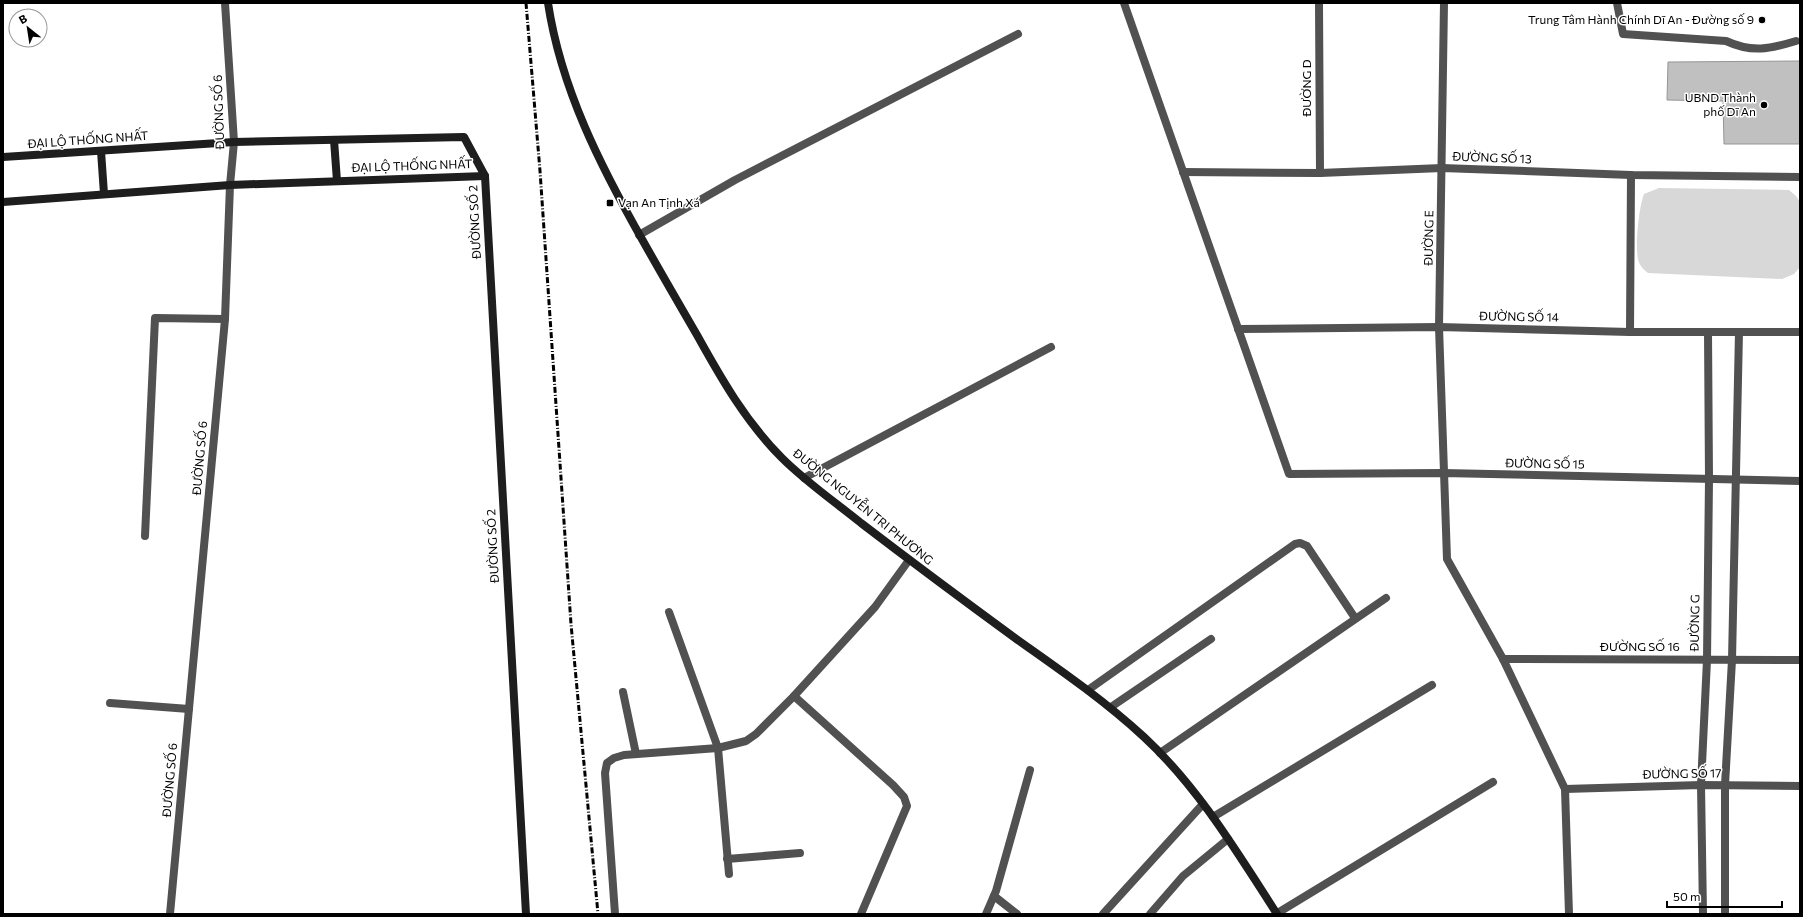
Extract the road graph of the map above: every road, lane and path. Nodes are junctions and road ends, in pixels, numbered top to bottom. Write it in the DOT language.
graph roads {
  1 [pos="225,3"];
  2 [pos="548,3"];
  3 [pos="1124,3"];
  4 [pos="1319,3"];
  5 [pos="1444,3"];
  6 [pos="1617,3"];
  7 [pos="1018,34"];
  8 [pos="1796,41"];
  9 [pos="334,140"];
  10 [pos="234,142"];
  11 [pos="101,151"];
  12 [pos="3,157"];
  13 [pos="1442,168"];
  14 [pos="1183,172"];
  15 [pos="1320,174"];
  16 [pos="1631,175"];
  17 [pos="485,176"];
  18 [pos="1800,177"];
  19 [pos="338,181"];
  20 [pos="230,185"];
  21 [pos="104,194"];
  22 [pos="3,202"];
  23 [pos="639,234"];
  24 [pos="225,319"];
  25 [pos="1440,327"];
  26 [pos="1238,329"];
  27 [pos="1630,332"];
  28 [pos="1708,332"];
  29 [pos="1739,332"];
  30 [pos="1800,332"];
  31 [pos="1051,347"];
  32 [pos="1443,474"];
  33 [pos="804,478"];
  34 [pos="1709,480"];
  35 [pos="1735,480"];
  36 [pos="1800,481"];
  37 [pos="145,536"];
  38 [pos="909,560"];
  39 [pos="1386,598"];
  40 [pos="669,612"];
  41 [pos="1356,618"];
  42 [pos="1211,639"];
  43 [pos="1503,659"];
  44 [pos="1707,660"];
  45 [pos="1732,660"];
  46 [pos="1800,660"];
  47 [pos="1432,685"];
  48 [pos="1088,690"];
  49 [pos="623,692"];
  50 [pos="794,696"];
  51 [pos="110,703"];
  52 [pos="1111,707"];
  53 [pos="188,709"];
  54 [pos="718,748"];
  55 [pos="1160,753"];
  56 [pos="636,754"];
  57 [pos="1030,770"];
  58 [pos="1493,782"];
  59 [pos="1701,785"];
  60 [pos="1725,785"];
  61 [pos="1800,786"];
  62 [pos="1565,789"];
  63 [pos="1203,804"];
  64 [pos="1213,817"];
  65 [pos="1228,838"];
  66 [pos="800,853"];
  67 [pos="727,859"];
  68 [pos="729,874"];
  69 [pos="994,896"];
  70 [pos="170,914"];
  71 [pos="526,914"];
  72 [pos="615,914"];
  73 [pos="861,914"];
  74 [pos="986,914"];
  75 [pos="1017,914"];
  76 [pos="1103,914"];
  77 [pos="1150,914"];
  78 [pos="1276,914"];
  79 [pos="1569,914"];
  80 [pos="1703,914"];
  81 [pos="1725,914"];
  1 -- 10 [label="street, ĐƯỜNG SỐ 6"];
  2 -- 23 [label="street, ĐƯỜNG NGUYỄN TRI PHƯƠNG"];
  3 -- 14 [label="street"];
  4 -- 15 [label="street, ĐƯỜNG D"];
  5 -- 13 [label="street, ĐƯỜNG E"];
  6 -- 8 [label="street"];
  7 -- 23 [label="street"];
  9 -- 10 [label="street, ĐẠI LỘ THỐNG NHẤT"];
  9 -- 17 [label="street, ĐẠI LỘ THỐNG NHẤT"];
  9 -- 19 [label="street"];
  10 -- 11 [label="street, ĐẠI LỘ THỐNG NHẤT"];
  10 -- 20 [label="street, ĐƯỜNG SỐ 6"];
  11 -- 12 [label="street, ĐẠI LỘ THỐNG NHẤT"];
  11 -- 21 [label="street"];
  13 -- 15 [label="street, ĐƯỜNG SỐ 13"];
  13 -- 16 [label="street, ĐƯỜNG SỐ 13"];
  13 -- 25 [label="street, ĐƯỜNG E"];
  14 -- 15 [label="street, ĐƯỜNG SỐ 13"];
  14 -- 26 [label="street"];
  16 -- 18 [label="street, ĐƯỜNG SỐ 13"];
  16 -- 27 [label="street"];
  17 -- 19 [label="street, ĐẠI LỘ THỐNG NHẤT"];
  17 -- 71 [label="street, ĐƯỜNG SỐ 2"];
  19 -- 20 [label="street, ĐẠI LỘ THỐNG NHẤT"];
  20 -- 21 [label="street, ĐẠI LỘ THỐNG NHẤT"];
  20 -- 24 [label="street, ĐƯỜNG SỐ 6"];
  21 -- 22 [label="street, ĐẠI LỘ THỐNG NHẤT"];
  23 -- 33 [label="street, ĐƯỜNG NGUYỄN TRI PHƯƠNG"];
  24 -- 37 [label="street"];
  24 -- 53 [label="street, ĐƯỜNG SỐ 6"];
  25 -- 26 [label="street, ĐƯỜNG SỐ 14"];
  25 -- 27 [label="street, ĐƯỜNG SỐ 14"];
  25 -- 32 [label="street, ĐƯỜNG E"];
  26 -- 32 [label="street, ĐƯỜNG SỐ 15"];
  27 -- 28 [label="street, ĐƯỜNG SỐ 14"];
  28 -- 29 [label="street, ĐƯỜNG SỐ 14"];
  28 -- 34 [label="street, ĐƯỜNG G"];
  29 -- 30 [label="street, ĐƯỜNG SỐ 14"];
  29 -- 35 [label="street"];
  31 -- 33 [label="street"];
  32 -- 34 [label="street, ĐƯỜNG SỐ 15"];
  32 -- 43 [label="street, ĐƯỜNG E"];
  33 -- 38 [label="street, ĐƯỜNG NGUYỄN TRI PHƯƠNG"];
  34 -- 35 [label="street, ĐƯỜNG SỐ 15"];
  34 -- 44 [label="street, ĐƯỜNG G"];
  35 -- 36 [label="street, ĐƯỜNG SỐ 15"];
  35 -- 45 [label="street"];
  38 -- 48 [label="street, ĐƯỜNG NGUYỄN TRI PHƯƠNG"];
  38 -- 50 [label="street"];
  39 -- 41 [label="street"];
  40 -- 54 [label="street"];
  41 -- 48 [label="street"];
  41 -- 55 [label="street"];
  42 -- 52 [label="street"];
  43 -- 44 [label="street, ĐƯỜNG SỐ 16"];
  43 -- 62 [label="street, ĐƯỜNG E"];
  44 -- 45 [label="street, ĐƯỜNG SỐ 16"];
  44 -- 59 [label="street, ĐƯỜNG G"];
  45 -- 46 [label="street, ĐƯỜNG SỐ 16"];
  45 -- 60 [label="street"];
  47 -- 64 [label="street"];
  48 -- 52 [label="street, ĐƯỜNG NGUYỄN TRI PHƯƠNG"];
  49 -- 56 [label="street"];
  50 -- 54 [label="street"];
  50 -- 73 [label="street"];
  51 -- 53 [label="street"];
  52 -- 55 [label="street, ĐƯỜNG NGUYỄN TRI PHƯƠNG"];
  53 -- 70 [label="street, ĐƯỜNG SỐ 6"];
  54 -- 56 [label="street"];
  54 -- 67 [label="street"];
  55 -- 63 [label="street, ĐƯỜNG NGUYỄN TRI PHƯƠNG"];
  56 -- 72 [label="street"];
  57 -- 69 [label="street"];
  58 -- 78 [label="street"];
  59 -- 60 [label="street, ĐƯỜNG SỐ 17"];
  59 -- 62 [label="street, ĐƯỜNG SỐ 17"];
  59 -- 80 [label="street, ĐƯỜNG G"];
  60 -- 61 [label="street, ĐƯỜNG SỐ 17"];
  60 -- 81 [label="street"];
  62 -- 79 [label="street"];
  63 -- 64 [label="street, ĐƯỜNG NGUYỄN TRI PHƯƠNG"];
  63 -- 76 [label="street"];
  64 -- 65 [label="street, ĐƯỜNG NGUYỄN TRI PHƯƠNG"];
  65 -- 77 [label="street"];
  65 -- 78 [label="street, ĐƯỜNG NGUYỄN TRI PHƯƠNG"];
  66 -- 67 [label="street"];
  67 -- 68 [label="street"];
  69 -- 74 [label="street"];
  69 -- 75 [label="street"];
}
